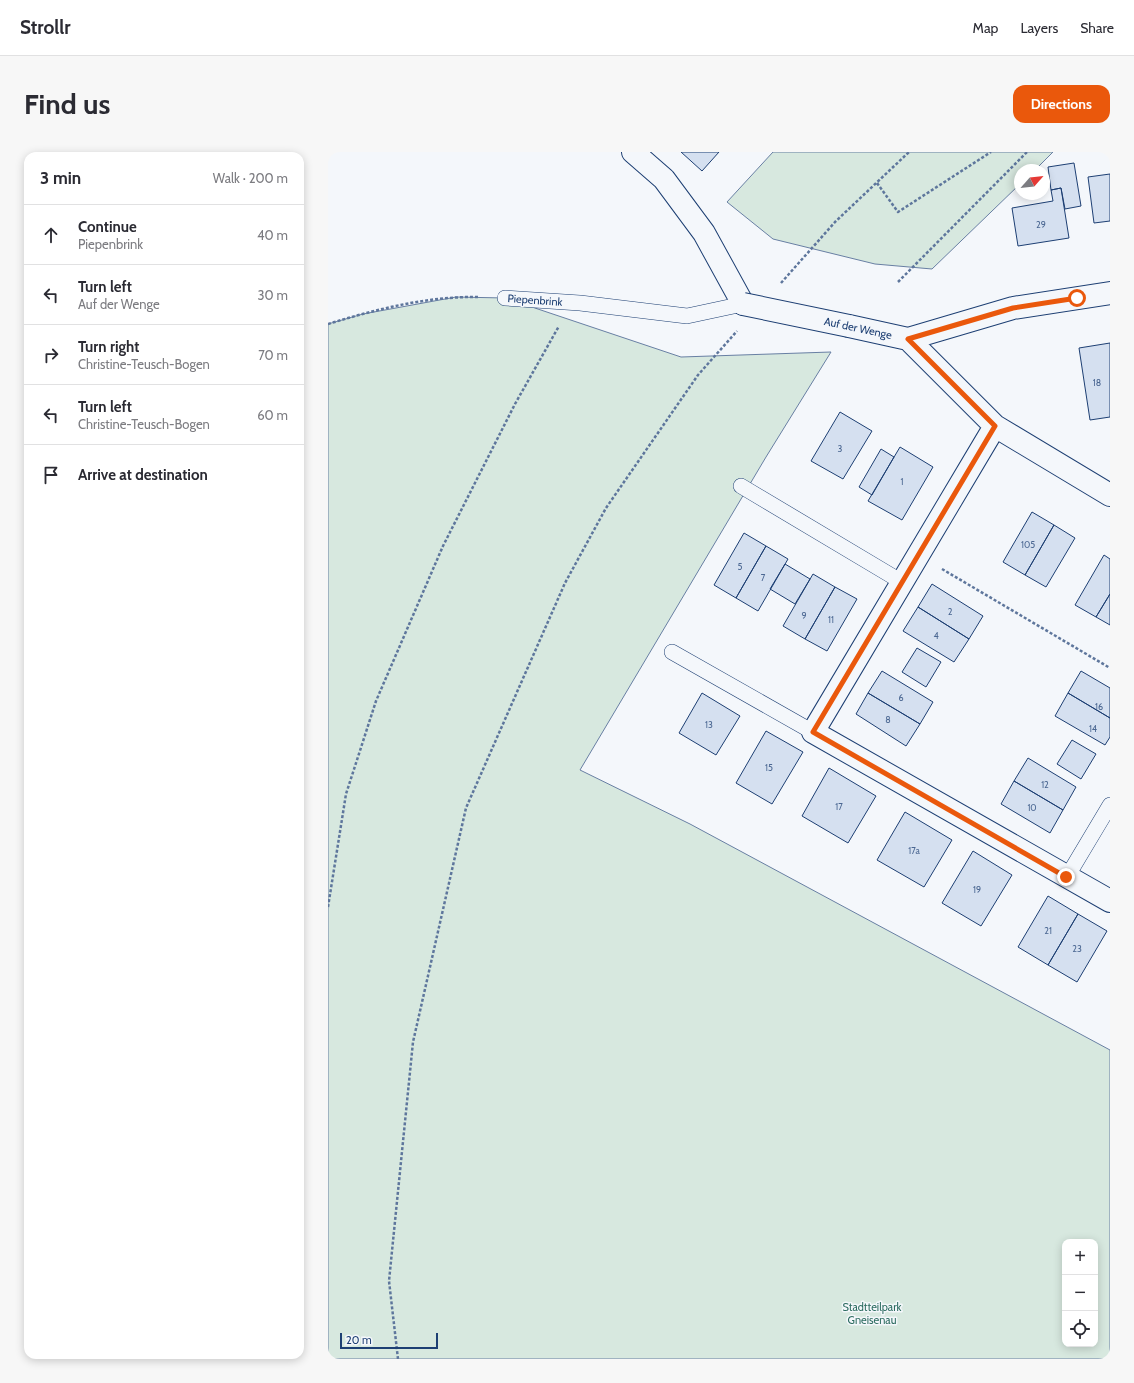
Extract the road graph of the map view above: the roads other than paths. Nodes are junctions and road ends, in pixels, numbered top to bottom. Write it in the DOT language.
graph roads {
  1 [pos="633,152"];
  2 [pos="1110,292"];
  3 [pos="505,298"];
  4 [pos="743,304"];
  5 [pos="908,339"];
  6 [pos="995,426"];
  7 [pos="741,486"];
  8 [pos="1110,495"];
  9 [pos="902,582"];
  10 [pos="672,652"];
  11 [pos="813,732"];
  12 [pos="1110,805"];
  13 [pos="1066,877"];
  14 [pos="1110,901"];
  1 -- 4 [label="street"];
  2 -- 5 [label="street"];
  3 -- 4 [label="lane, Piepenbrink"];
  4 -- 5 [label="street, Auf der Wenge, bridge"];
  5 -- 6 [label="street"];
  6 -- 8 [label="street"];
  6 -- 9 [label="street"];
  7 -- 9 [label="lane"];
  9 -- 11 [label="street"];
  10 -- 11 [label="lane"];
  11 -- 13 [label="street"];
  12 -- 13 [label="lane"];
  13 -- 14 [label="street"];
}
